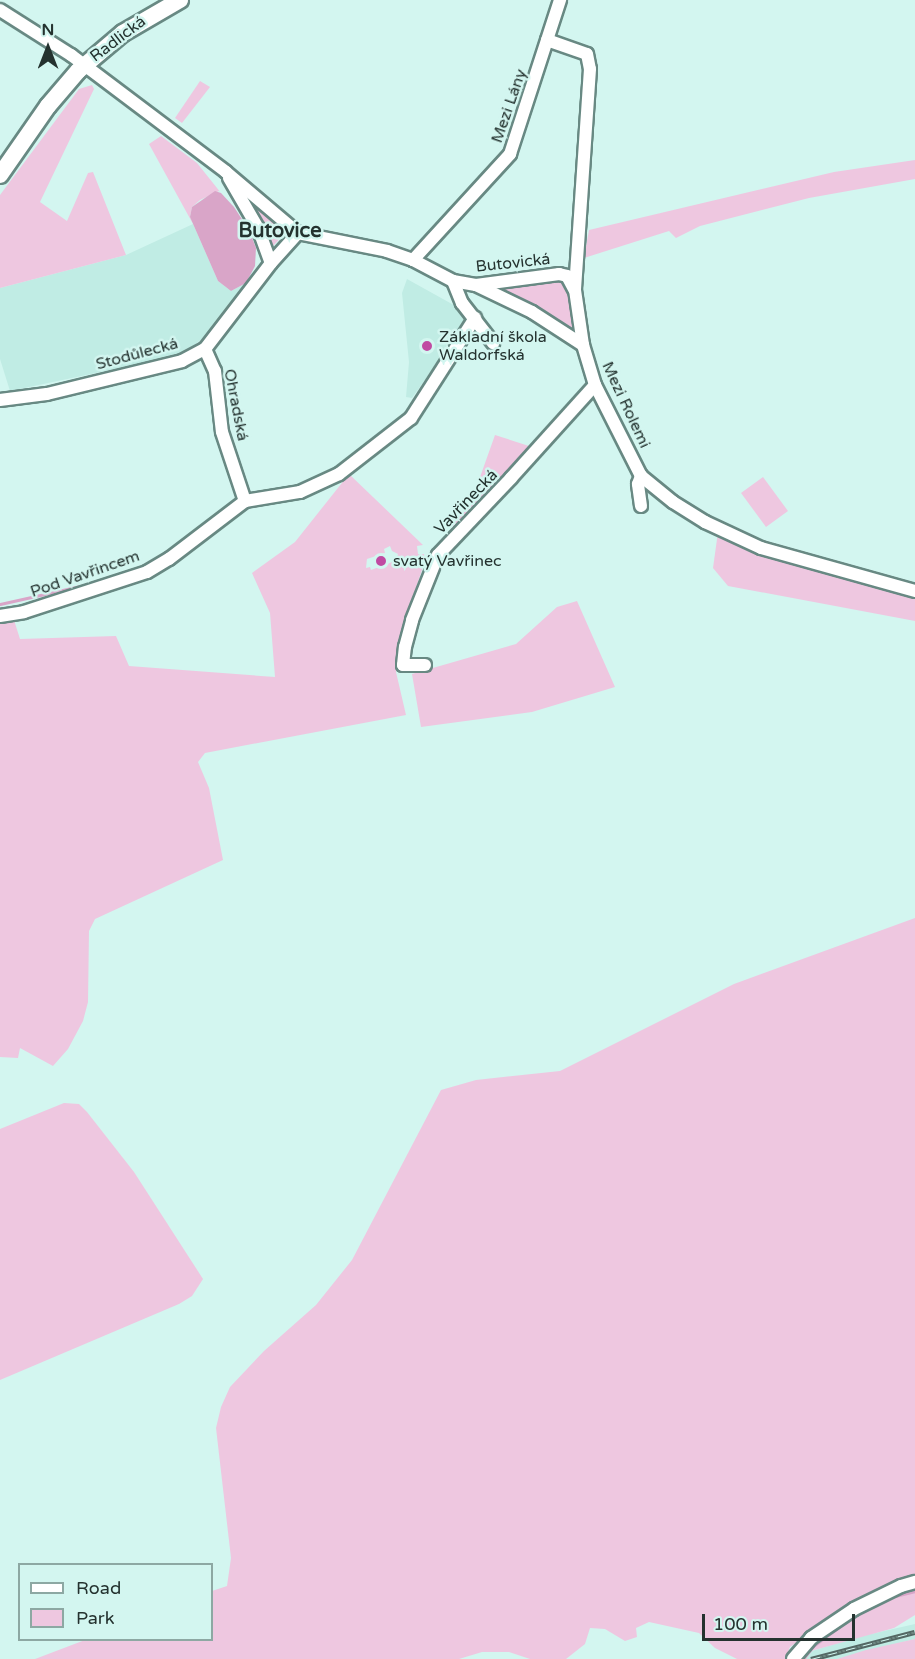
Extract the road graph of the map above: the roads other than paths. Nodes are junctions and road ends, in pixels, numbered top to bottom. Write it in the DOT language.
graph roads {
  1 [pos="180,0"];
  2 [pos="560,0"];
  3 [pos="0,10"];
  4 [pos="548,40"];
  5 [pos="84,65"];
  6 [pos="226,172"];
  7 [pos="0,175"];
  8 [pos="298,233"];
  9 [pos="413,260"];
  10 [pos="271,263"];
  11 [pos="453,281"];
  12 [pos="477,285"];
  13 [pos="575,290"];
  14 [pos="475,318"];
  15 [pos="493,344"];
  16 [pos="583,345"];
  17 [pos="205,349"];
  18 [pos="595,385"];
  19 [pos="0,400"];
  20 [pos="641,476"];
  21 [pos="244,501"];
  22 [pos="640,506"];
  23 [pos="915,591"];
  24 [pos="0,616"];
  25 [pos="425,665"];
  26 [pos="915,1582"];
  27 [pos="794,1659"];
  1 -- 5 [label="main road, Radlická"];
  2 -- 4 [label="street, Mezi Lány"];
  3 -- 5 [label="street, Butovická"];
  4 -- 9 [label="street, Mezi Lány"];
  4 -- 13 [label="street, Mezi Rolemi"];
  5 -- 6 [label="street, Butovická"];
  5 -- 7 [label="main road, Radlická"];
  6 -- 8 [label="street, Butovická"];
  6 -- 10 [label="street, Butovická"];
  8 -- 9 [label="street, Butovická"];
  8 -- 10 [label="street, Stodůlecká"];
  9 -- 11 [label="street, Butovická"];
  10 -- 17 [label="street, Stodůlecká"];
  11 -- 12 [label="street, Butovická"];
  11 -- 14 [label="street"];
  12 -- 13 [label="street, Butovická"];
  12 -- 16 [label="street"];
  13 -- 16 [label="street, Mezi Rolemi"];
  14 -- 15 [label="street"];
  14 -- 21 [label="street"];
  16 -- 18 [label="street, Mezi Rolemi"];
  17 -- 19 [label="street, Stodůlecká"];
  17 -- 21 [label="street, Ohradská"];
  18 -- 20 [label="street, Mezi Rolemi"];
  18 -- 25 [label="street, Vavřinecká"];
  20 -- 22 [label="street"];
  20 -- 23 [label="street, Mezi Rolemi"];
  21 -- 24 [label="street, Pod Vavřincem"];
  26 -- 27 [label="street"];
}
